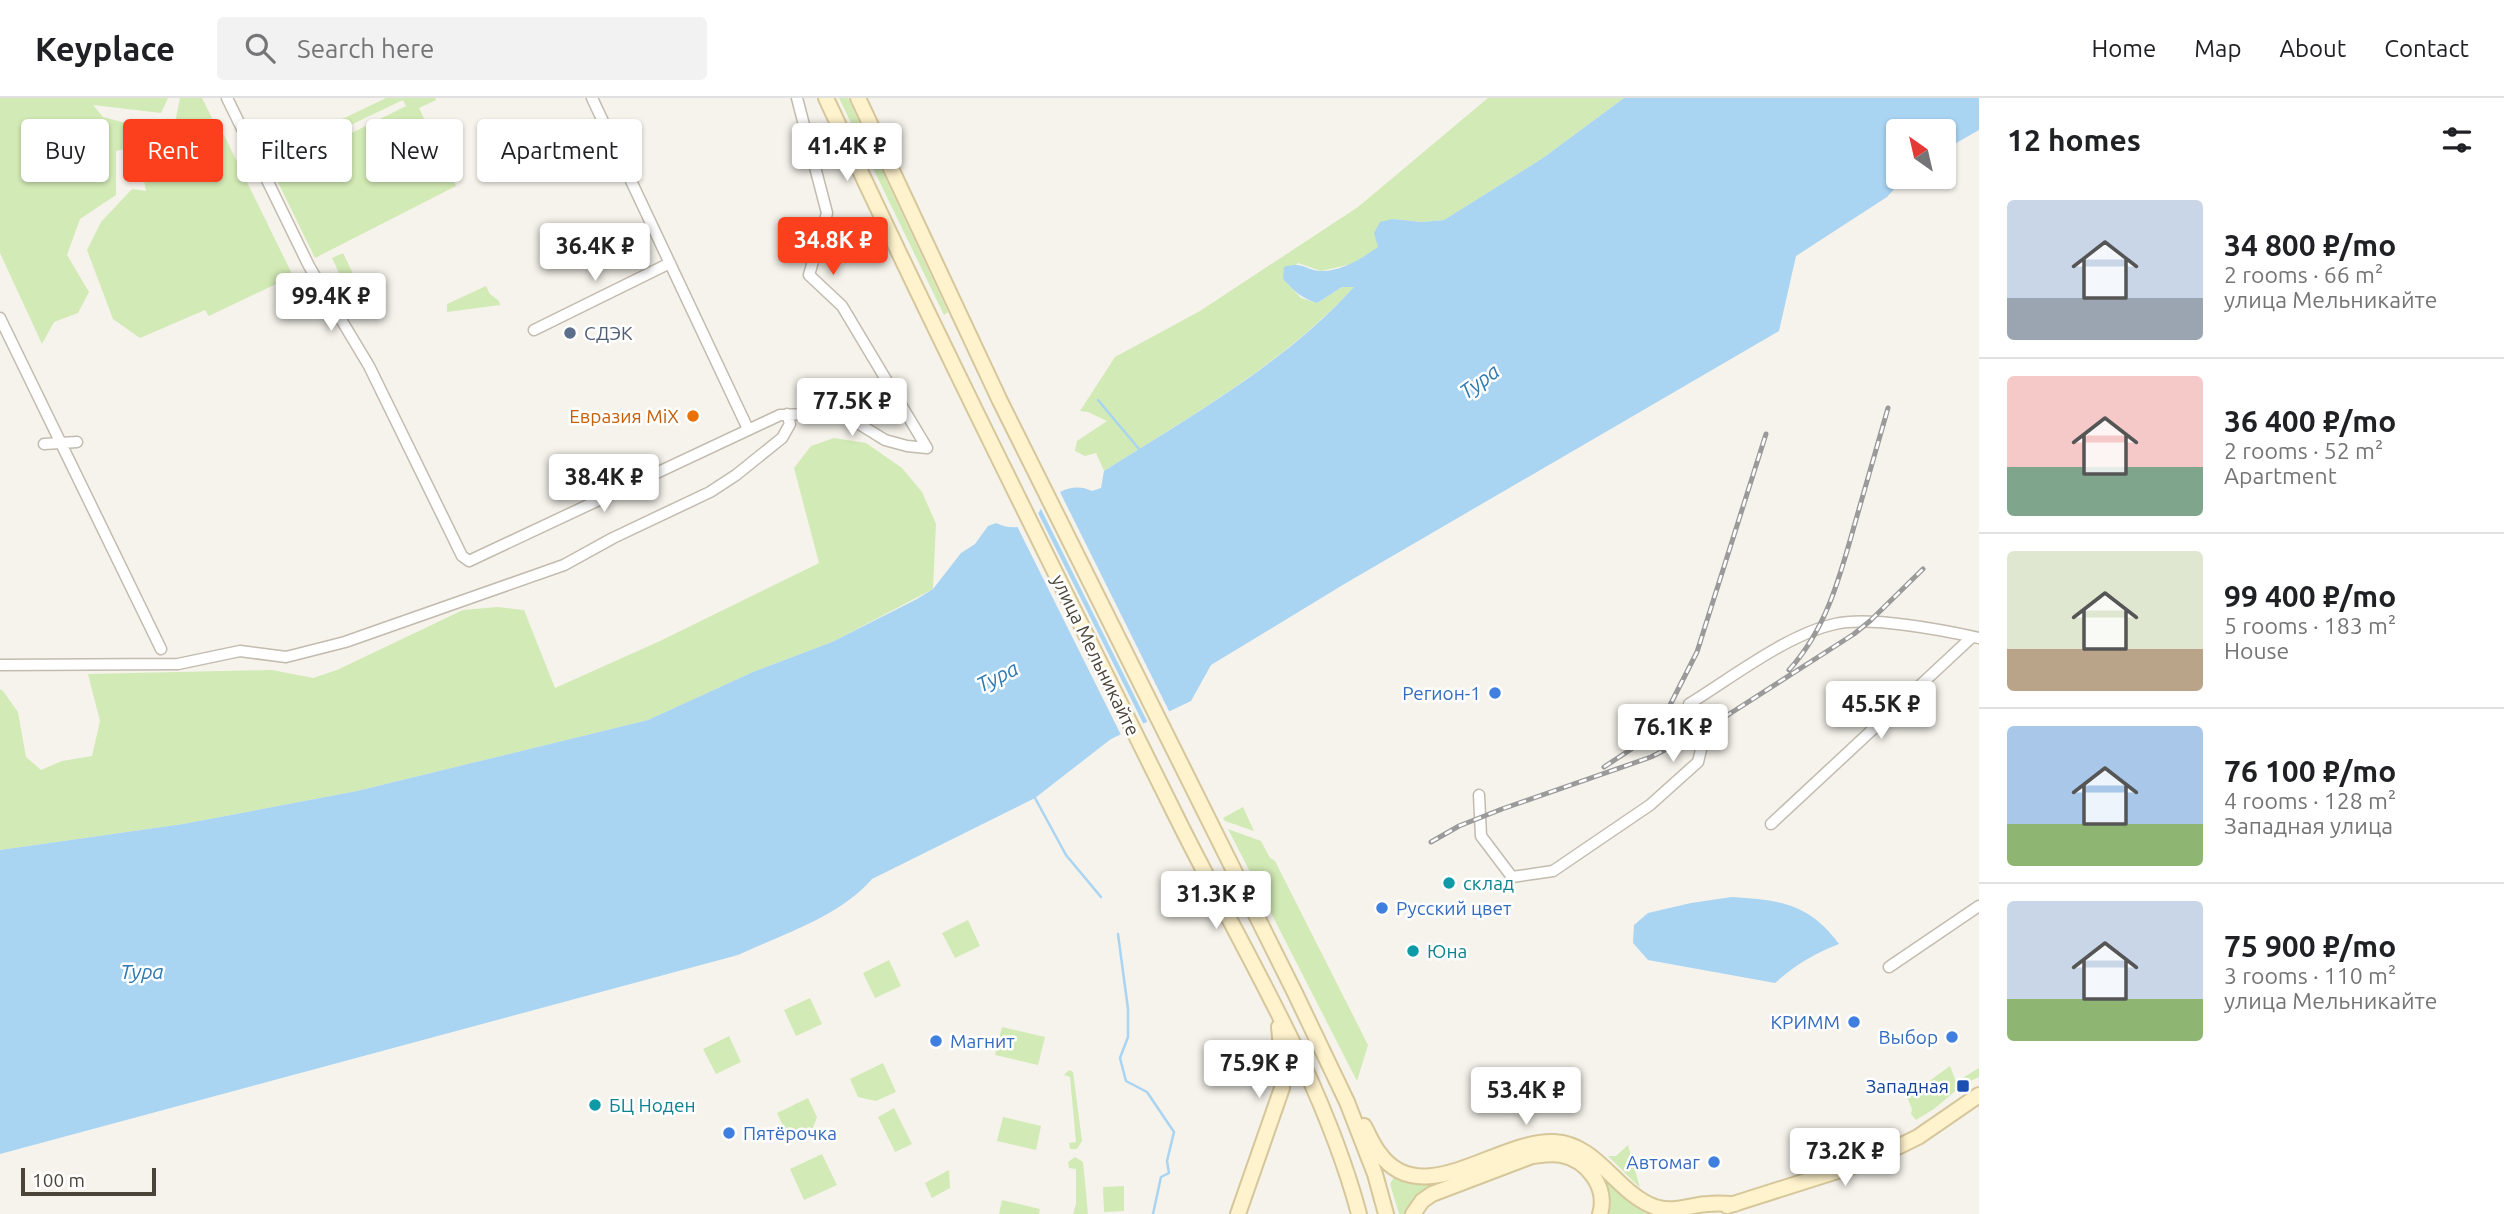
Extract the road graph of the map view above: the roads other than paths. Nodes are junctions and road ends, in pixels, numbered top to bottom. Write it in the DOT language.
graph roads {
  1 [pos="227,98"];
  2 [pos="592,98"];
  3 [pos="797,98"];
  4 [pos="825,98"];
  5 [pos="858,98"];
  6 [pos="670,263"];
  7 [pos="0,318"];
  8 [pos="534,330"];
  9 [pos="787,414"];
  10 [pos="748,429"];
  11 [pos="77,442"];
  12 [pos="60,443"];
  13 [pos="44,444"];
  14 [pos="1975,638"];
  15 [pos="161,649"];
  16 [pos="0,665"];
  17 [pos="1479,796"];
  18 [pos="1771,824"];
  19 [pos="1979,906"];
  20 [pos="1889,967"];
  21 [pos="1277,1012"];
  22 [pos="1979,1095"];
  23 [pos="1347,1102"];
  24 [pos="1735,1204"];
  25 [pos="1238,1214"];
  26 [pos="1359,1214"];
  27 [pos="1386,1214"];
  28 [pos="1413,1214"];
  29 [pos="1600,1214"];
  30 [pos="1699,1214"];
  31 [pos="1717,1214"];
  1 -- 10 [label="street"];
  2 -- 6 [label="street"];
  3 -- 9 [label="street"];
  4 -- 21 [label="main road, улица Мельникайте"];
  5 -- 23 [label="main road, улица Мельникайте"];
  6 -- 8 [label="street"];
  6 -- 10 [label="street"];
  7 -- 12 [label="street"];
  9 -- 10 [label="street"];
  9 -- 16 [label="street"];
  11 -- 12 [label="street"];
  12 -- 13 [label="street"];
  12 -- 15 [label="street"];
  14 -- 17 [label="street"];
  14 -- 18 [label="street"];
  19 -- 20 [label="street"];
  21 -- 25 [label="main road"];
  21 -- 26 [label="main road, улица Мельникайте"];
  22 -- 24 [label="main road"];
  23 -- 24 [label="main road"];
  23 -- 27 [label="main road, улица Мельникайте"];
  24 -- 30 [label="main road"];
  24 -- 31 [label="main road"];
  28 -- 29 [label="main road"];
}
